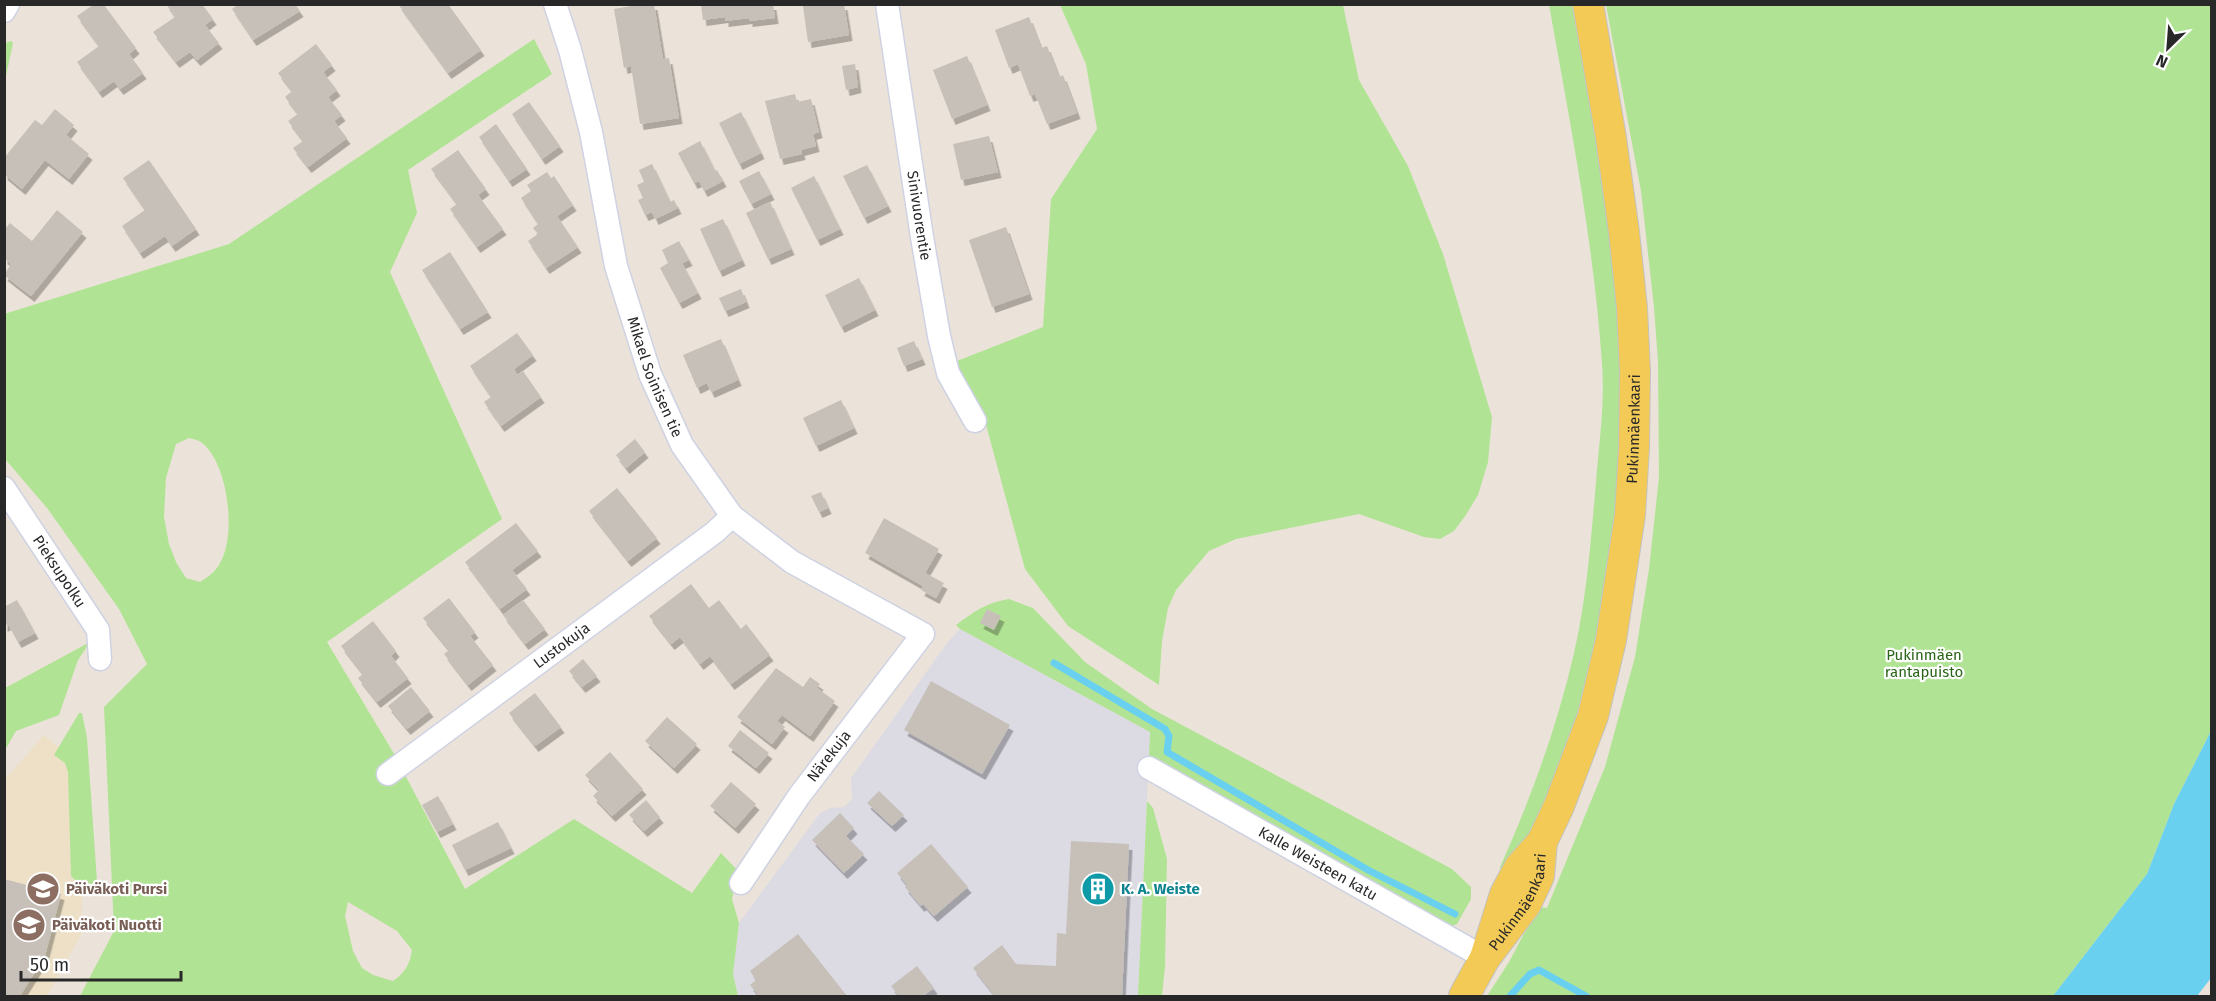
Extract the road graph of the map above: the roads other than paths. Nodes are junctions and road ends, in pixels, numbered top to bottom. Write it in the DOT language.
graph roads {
  1 [pos="8,4"];
  2 [pos="555,4"];
  3 [pos="887,4"];
  4 [pos="1588,4"];
  5 [pos="4,11"];
  6 [pos="975,421"];
  7 [pos="4,488"];
  8 [pos="732,516"];
  9 [pos="923,634"];
  10 [pos="100,659"];
  11 [pos="1149,768"];
  12 [pos="388,774"];
  13 [pos="741,883"];
  14 [pos="1485,958"];
  15 [pos="1464,996"];
  1 -- 5 [label="street"];
  2 -- 8 [label="street, Mikael Soinisen tie"];
  3 -- 6 [label="street, Sinivuorentie"];
  4 -- 14 [label="main road, Pukinmäenkaari"];
  7 -- 10 [label="street, Pieksupolku"];
  8 -- 9 [label="street, Mikael Soinisen tie"];
  8 -- 12 [label="street, Lustokuja"];
  9 -- 13 [label="street, Närekuja"];
  11 -- 14 [label="street, Kalle Weisteen katu"];
  14 -- 15 [label="main road, Pukinmäenkaari"];
}
